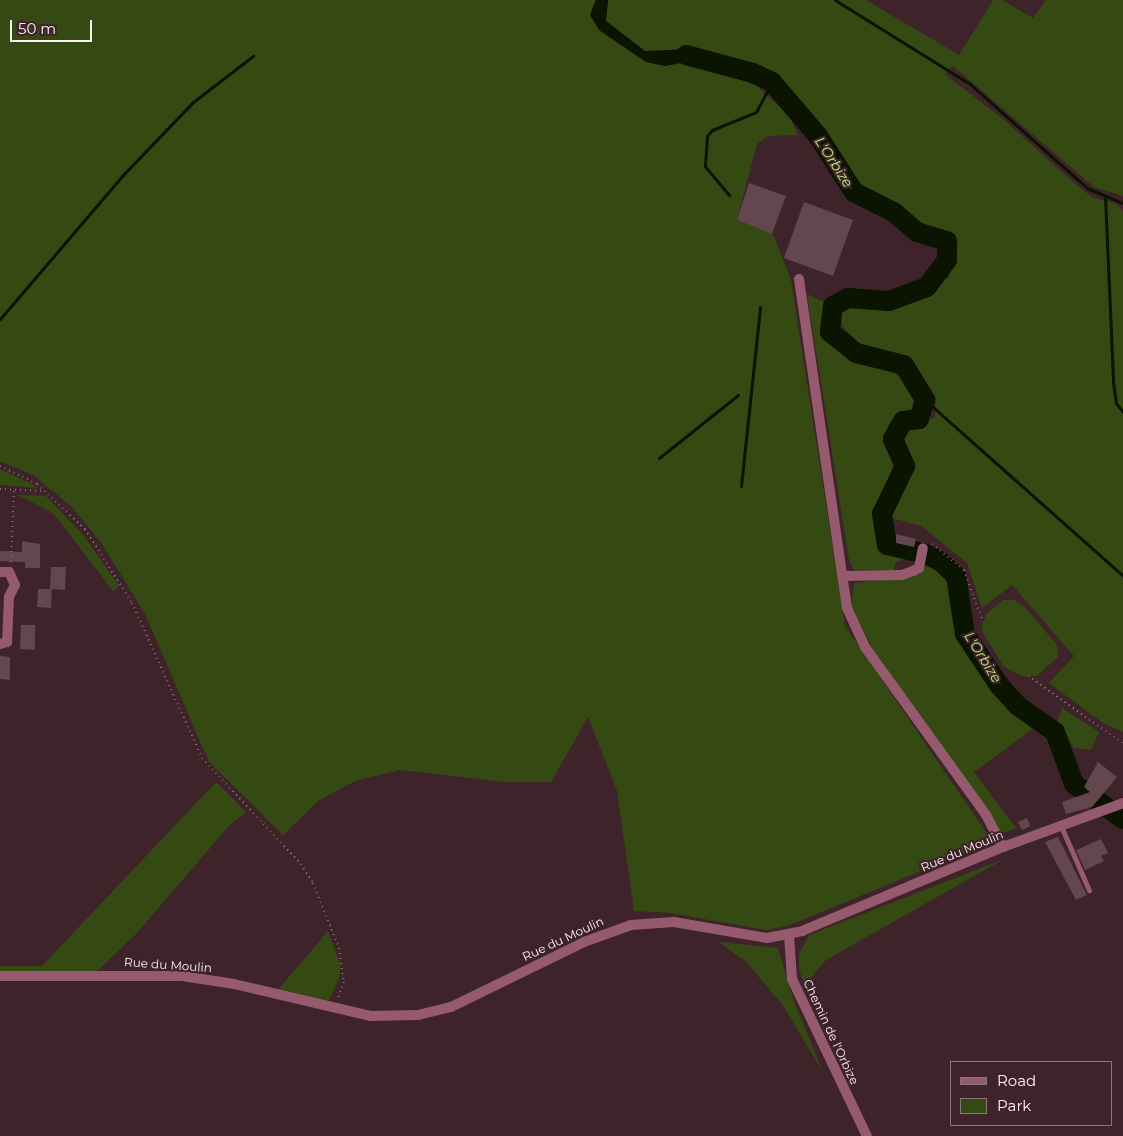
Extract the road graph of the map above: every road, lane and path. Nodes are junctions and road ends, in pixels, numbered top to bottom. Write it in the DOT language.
graph roads {
  1 [pos="799,279"];
  2 [pos="0,466"];
  3 [pos="0,489"];
  4 [pos="14,490"];
  5 [pos="46,491"];
  6 [pos="923,548"];
  7 [pos="4,572"];
  8 [pos="844,576"];
  9 [pos="983,622"];
  10 [pos="0,644"];
  11 [pos="1028,676"];
  12 [pos="1123,743"];
  13 [pos="1120,804"];
  14 [pos="1061,825"];
  15 [pos="1003,847"];
  16 [pos="1089,890"];
  17 [pos="788,935"];
  18 [pos="0,976"];
  19 [pos="332,1008"];
  20 [pos="867,1136"];
  1 -- 8 [label="street"];
  2 -- 5 [label="path"];
  3 -- 4 [label="path"];
  4 -- 5 [label="path"];
  4 -- 7 [label="path"];
  5 -- 19 [label="path"];
  6 -- 8 [label="street"];
  6 -- 9 [label="path"];
  7 -- 10 [label="street"];
  8 -- 15 [label="street"];
  11 -- 12 [label="path"];
  13 -- 14 [label="street, Rue du Moulin"];
  14 -- 15 [label="street, Rue du Moulin"];
  14 -- 16 [label="lane"];
  15 -- 17 [label="street, Rue du Moulin"];
  17 -- 19 [label="street, Rue du Moulin"];
  17 -- 20 [label="street, Chemin de l'Orbize"];
  18 -- 19 [label="street, Rue du Moulin"];
}
